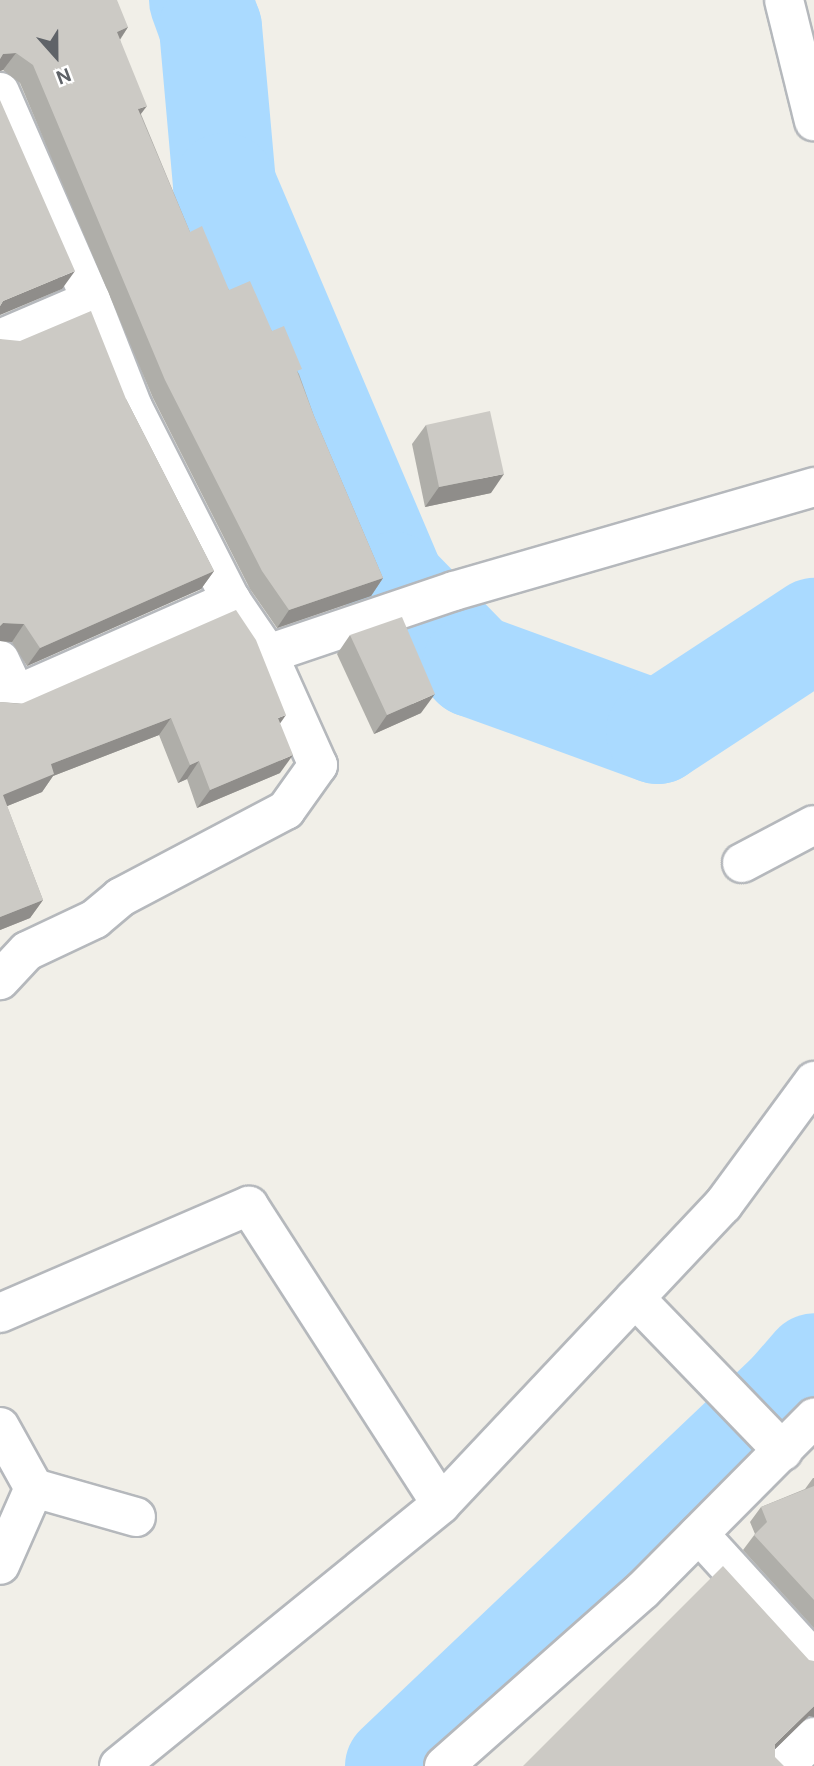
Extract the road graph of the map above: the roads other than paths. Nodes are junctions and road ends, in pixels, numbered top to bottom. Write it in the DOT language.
graph roads {
  1 [pos="783,0"];
  2 [pos="0,92"];
  3 [pos="814,121"];
  4 [pos="91,300"];
  5 [pos="0,339"];
  6 [pos="814,486"];
  7 [pos="231,600"];
  8 [pos="268,654"];
  9 [pos="0,660"];
  10 [pos="8,698"];
  11 [pos="814,825"];
  12 [pos="742,863"];
  13 [pos="0,980"];
  14 [pos="814,1081"];
  15 [pos="635,1298"];
  16 [pos="0,1313"];
  17 [pos="814,1418"];
  18 [pos="0,1427"];
  19 [pos="783,1451"];
  20 [pos="34,1488"];
  21 [pos="441,1504"];
  22 [pos="136,1517"];
  23 [pos="699,1534"];
  24 [pos="0,1565"];
  25 [pos="814,1660"];
  26 [pos="814,1737"];
  27 [pos="119,1766"];
  28 [pos="444,1766"];
  29 [pos="785,1766"];
  1 -- 3 [label="street"];
  2 -- 4 [label="street"];
  4 -- 5 [label="street"];
  4 -- 7 [label="street"];
  6 -- 8 [label="street"];
  7 -- 8 [label="street"];
  7 -- 10 [label="street"];
  8 -- 13 [label="street"];
  9 -- 10 [label="street"];
  11 -- 12 [label="street"];
  14 -- 15 [label="street"];
  15 -- 19 [label="street"];
  15 -- 21 [label="street"];
  16 -- 21 [label="street"];
  17 -- 19 [label="street"];
  18 -- 20 [label="street"];
  19 -- 23 [label="street"];
  20 -- 22 [label="street"];
  20 -- 24 [label="street"];
  21 -- 27 [label="street"];
  23 -- 25 [label="street"];
  23 -- 28 [label="street"];
  26 -- 29 [label="street"];
}
